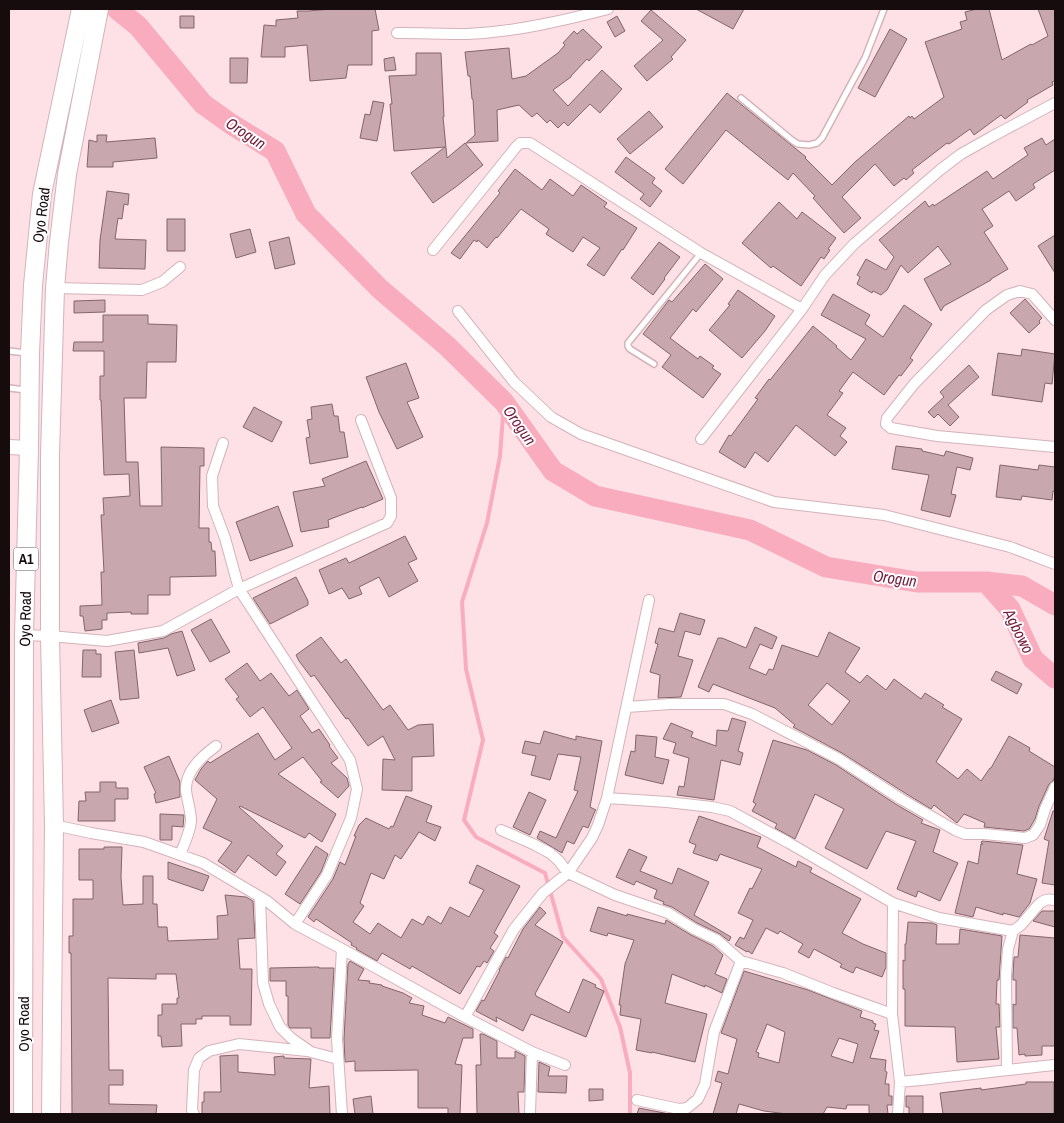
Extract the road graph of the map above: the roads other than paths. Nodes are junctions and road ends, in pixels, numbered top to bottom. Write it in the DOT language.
graph roads {
  1 [pos="81,9"];
  2 [pos="99,9"];
  3 [pos="608,9"];
  4 [pos="884,9"];
  5 [pos="397,33"];
  6 [pos="741,98"];
  7 [pos="1055,103"];
  8 [pos="38,238"];
  9 [pos="59,242"];
  10 [pos="433,250"];
  11 [pos="701,253"];
  12 [pos="180,267"];
  13 [pos="55,288"];
  14 [pos="802,309"];
  15 [pos="458,311"];
  16 [pos="1055,320"];
  17 [pos="9,351"];
  18 [pos="30,353"];
  19 [pos="654,364"];
  20 [pos="9,388"];
  21 [pos="29,390"];
  22 [pos="361,420"];
  23 [pos="701,439"];
  24 [pos="223,443"];
  25 [pos="1055,447"];
  26 [pos="9,448"];
  27 [pos="29,448"];
  28 [pos="1055,564"];
  29 [pos="240,589"];
  30 [pos="649,600"];
  31 [pos="24,635"];
  32 [pos="50,636"];
  33 [pos="627,707"];
  34 [pos="216,746"];
  35 [pos="1055,787"];
  36 [pos="607,798"];
  37 [pos="54,825"];
  38 [pos="500,830"];
  39 [pos="180,855"];
  40 [pos="568,873"];
  41 [pos="260,897"];
  42 [pos="1055,900"];
  43 [pos="893,903"];
  44 [pos="295,924"];
  45 [pos="1014,931"];
  46 [pos="342,948"];
  47 [pos="741,961"];
  48 [pos="892,1014"];
  49 [pos="465,1017"];
  50 [pos="311,1052"];
  51 [pos="532,1052"];
  52 [pos="338,1059"];
  53 [pos="565,1065"];
  54 [pos="1055,1065"];
  55 [pos="1007,1070"];
  56 [pos="900,1082"];
  57 [pos="637,1100"];
  58 [pos="22,1114"];
  59 [pos="51,1114"];
  60 [pos="194,1114"];
  61 [pos="342,1114"];
  62 [pos="530,1114"];
  63 [pos="898,1114"];
  1 -- 8 [label="highway, Oyo Road / A1"];
  2 -- 9 [label="highway, Oyo Road / A1"];
  3 -- 5 [label="street"];
  4 -- 6 [label="lane"];
  7 -- 14 [label="street"];
  8 -- 9 [label="highway"];
  8 -- 18 [label="highway, Oyo Road / A1"];
  9 -- 13 [label="highway, Oyo Road / A1"];
  10 -- 11 [label="street"];
  11 -- 14 [label="street"];
  11 -- 19 [label="lane"];
  12 -- 13 [label="street"];
  13 -- 32 [label="highway, Oyo Road / A1"];
  14 -- 23 [label="street"];
  15 -- 28 [label="street"];
  16 -- 25 [label="street"];
  17 -- 18 [label="lane"];
  18 -- 21 [label="highway, Oyo Road / A1"];
  20 -- 21 [label="lane"];
  21 -- 27 [label="highway, Oyo Road / A1"];
  22 -- 29 [label="street"];
  24 -- 29 [label="street"];
  26 -- 27 [label="street"];
  27 -- 31 [label="highway, Oyo Road / A1"];
  29 -- 32 [label="street"];
  29 -- 44 [label="street"];
  30 -- 33 [label="street"];
  31 -- 32 [label="street"];
  31 -- 58 [label="highway, Oyo Road / A1"];
  32 -- 37 [label="highway, Oyo Road / A1"];
  33 -- 35 [label="street"];
  33 -- 36 [label="street"];
  34 -- 39 [label="street"];
  36 -- 40 [label="street"];
  36 -- 43 [label="street"];
  37 -- 39 [label="street"];
  37 -- 59 [label="highway, Oyo Road / A1"];
  38 -- 40 [label="street"];
  39 -- 41 [label="street"];
  40 -- 47 [label="street"];
  40 -- 49 [label="street"];
  41 -- 44 [label="street"];
  41 -- 50 [label="street"];
  42 -- 45 [label="street"];
  43 -- 45 [label="street"];
  43 -- 48 [label="street"];
  44 -- 46 [label="street"];
  45 -- 55 [label="street"];
  46 -- 49 [label="street"];
  46 -- 52 [label="street"];
  47 -- 48 [label="street"];
  47 -- 57 [label="street"];
  48 -- 56 [label="street"];
  49 -- 51 [label="street"];
  50 -- 52 [label="street"];
  50 -- 60 [label="street"];
  51 -- 53 [label="street"];
  51 -- 62 [label="street"];
  52 -- 61 [label="street"];
  54 -- 55 [label="street"];
  55 -- 56 [label="street"];
  56 -- 63 [label="street"];
}
